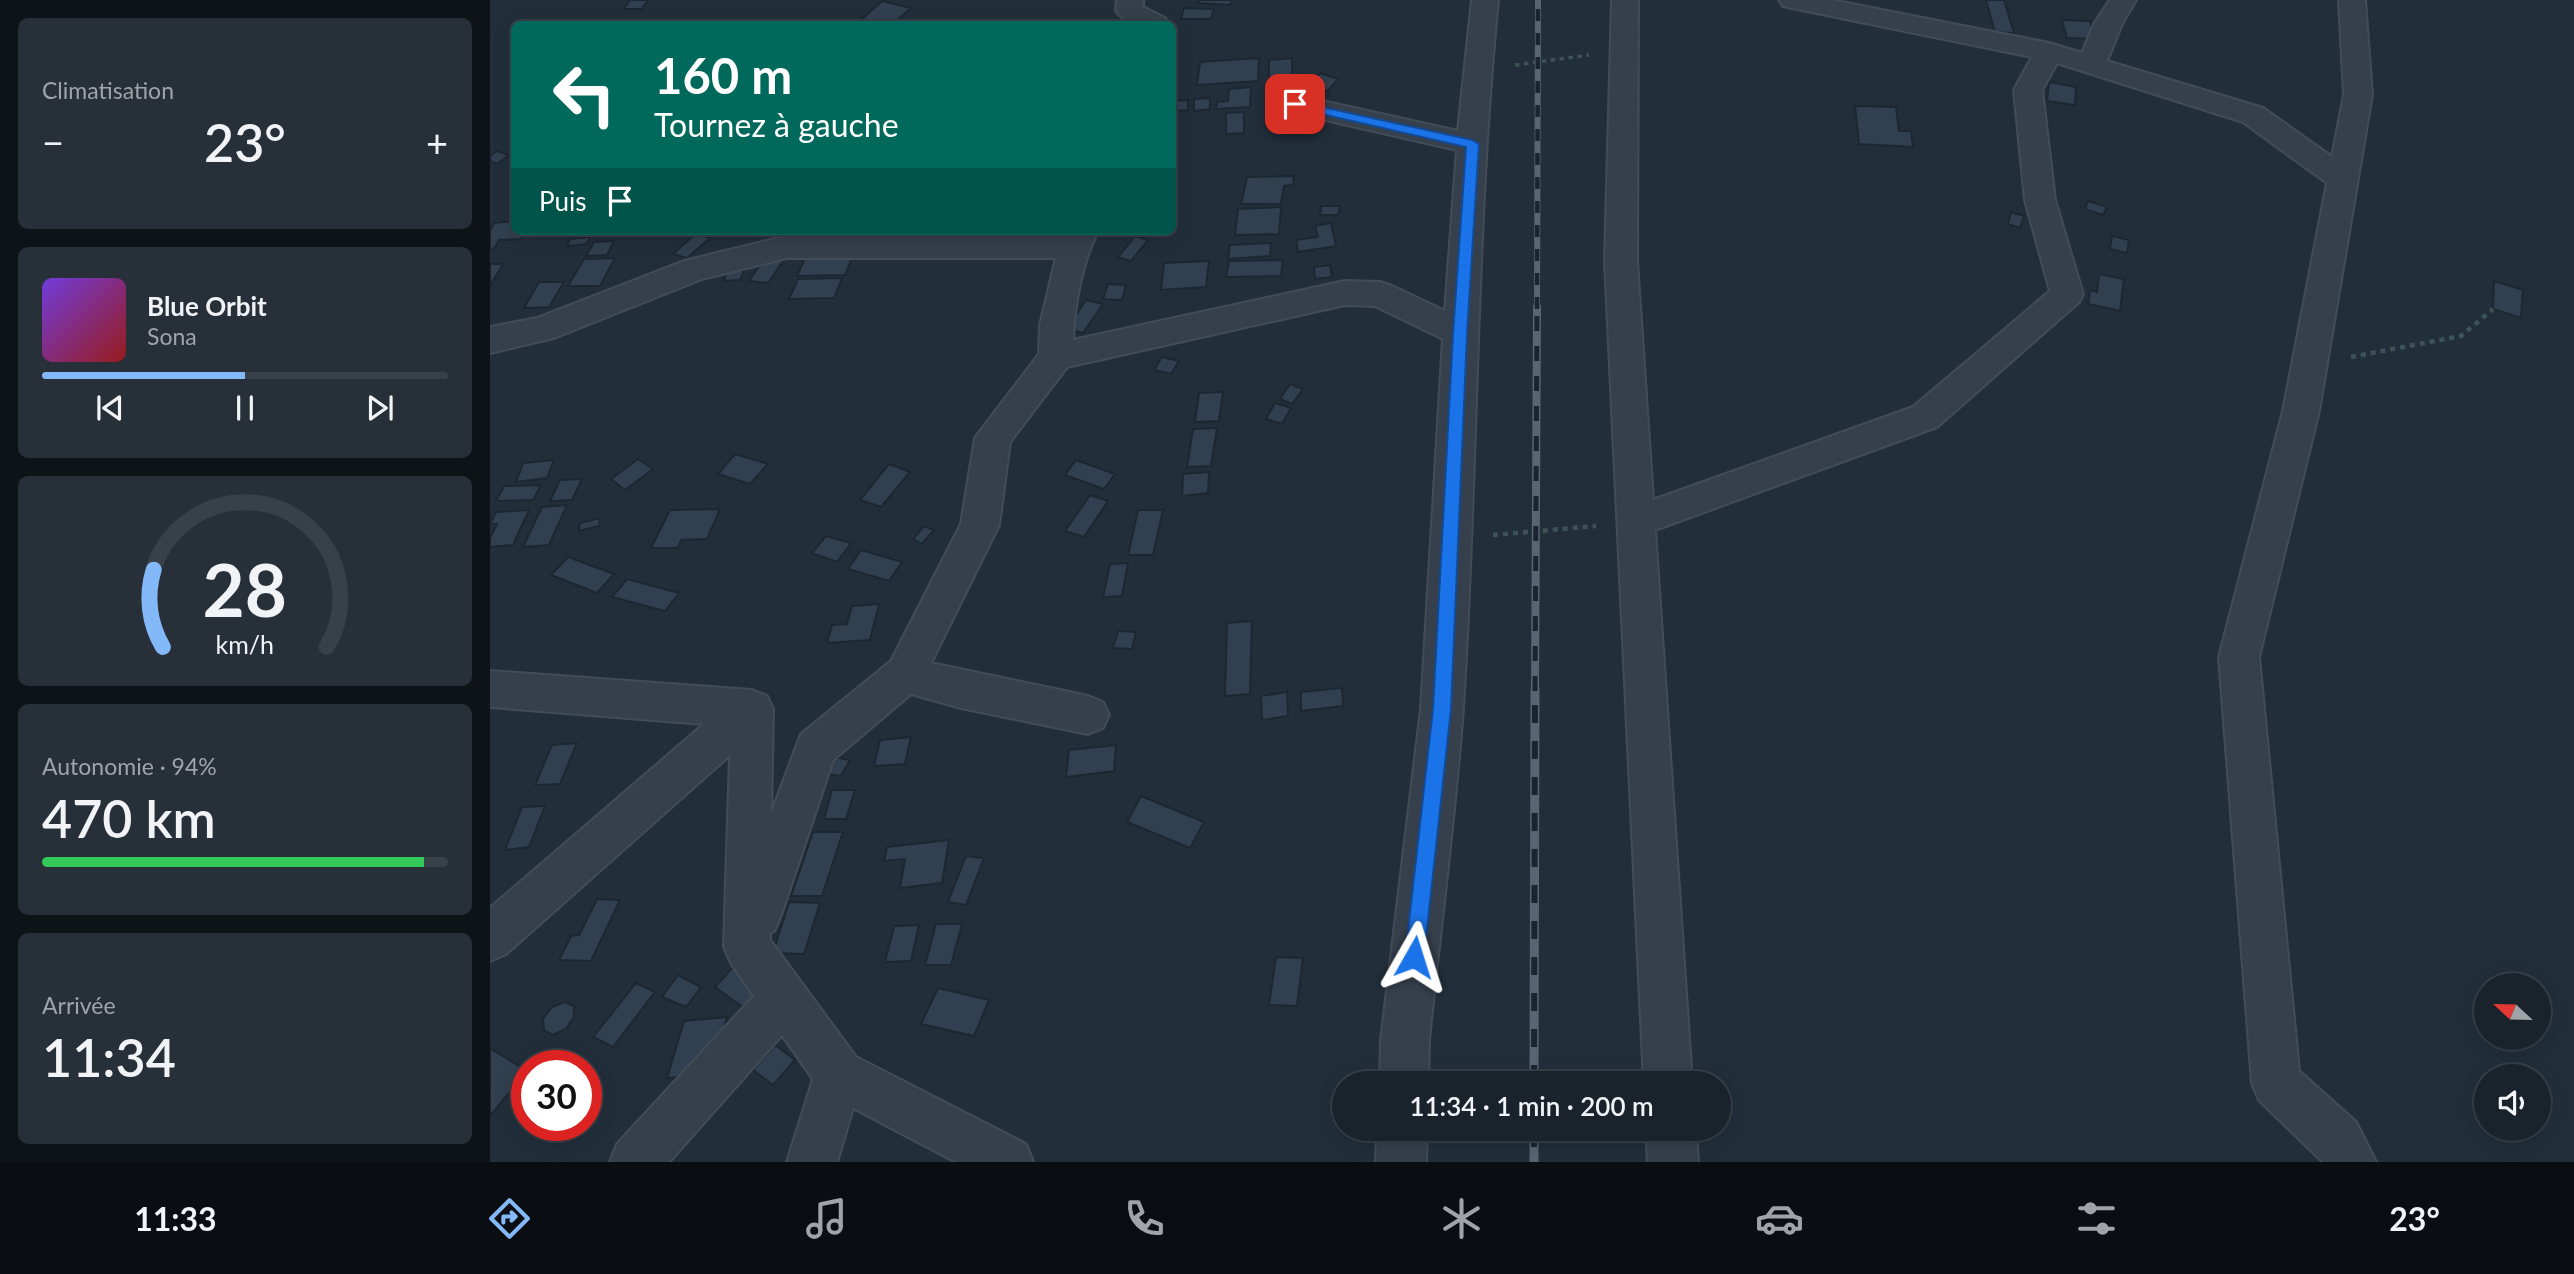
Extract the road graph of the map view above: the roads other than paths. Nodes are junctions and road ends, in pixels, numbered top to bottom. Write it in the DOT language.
graph roads {
  1 [pos="1130,0"];
  2 [pos="1485,0"];
  3 [pos="1625,0"];
  4 [pos="1793,0"];
  5 [pos="2123,0"];
  6 [pos="2352,0"];
  7 [pos="1149,21"];
  8 [pos="2049,52"];
  9 [pos="2091,65"];
  10 [pos="1295,104"];
  11 [pos="1472,144"];
  12 [pos="2342,179"];
  13 [pos="1078,239"];
  14 [pos="1460,334"];
  15 [pos="490,340"];
  16 [pos="1056,357"];
  17 [pos="1635,522"];
  18 [pos="905,674"];
  19 [pos="490,688"];
  20 [pos="752,709"];
  21 [pos="1088,715"];
  22 [pos="490,939"];
  23 [pos="747,947"];
  24 [pos="783,999"];
  25 [pos="1404,1071"];
  26 [pos="1667,1071"];
  27 [pos="839,1074"];
  28 [pos="1402,1141"];
  29 [pos="1672,1141"];
  30 [pos="635,1162"];
  31 [pos="812,1162"];
  32 [pos="1008,1162"];
  33 [pos="1402,1162"];
  34 [pos="1673,1162"];
  35 [pos="2351,1162"];
  1 -- 7 [label="street"];
  2 -- 11 [label="street"];
  3 -- 17 [label="street"];
  4 -- 8 [label="street"];
  5 -- 9 [label="street"];
  6 -- 12 [label="street"];
  8 -- 9 [label="street"];
  8 -- 17 [label="street"];
  9 -- 12 [label="street"];
  10 -- 11 [label="street"];
  11 -- 14 [label="street"];
  12 -- 35 [label="street"];
  13 -- 15 [label="street"];
  13 -- 16 [label="street"];
  14 -- 16 [label="street"];
  14 -- 25 [label="street"];
  16 -- 18 [label="street"];
  17 -- 26 [label="street"];
  18 -- 21 [label="street"];
  18 -- 23 [label="street"];
  19 -- 20 [label="street"];
  20 -- 22 [label="street"];
  20 -- 23 [label="street"];
  23 -- 24 [label="street"];
  24 -- 27 [label="street"];
  24 -- 30 [label="street"];
  27 -- 31 [label="street"];
  27 -- 32 [label="street"];
  28 -- 33 [label="street"];
  29 -- 34 [label="street"];
}
